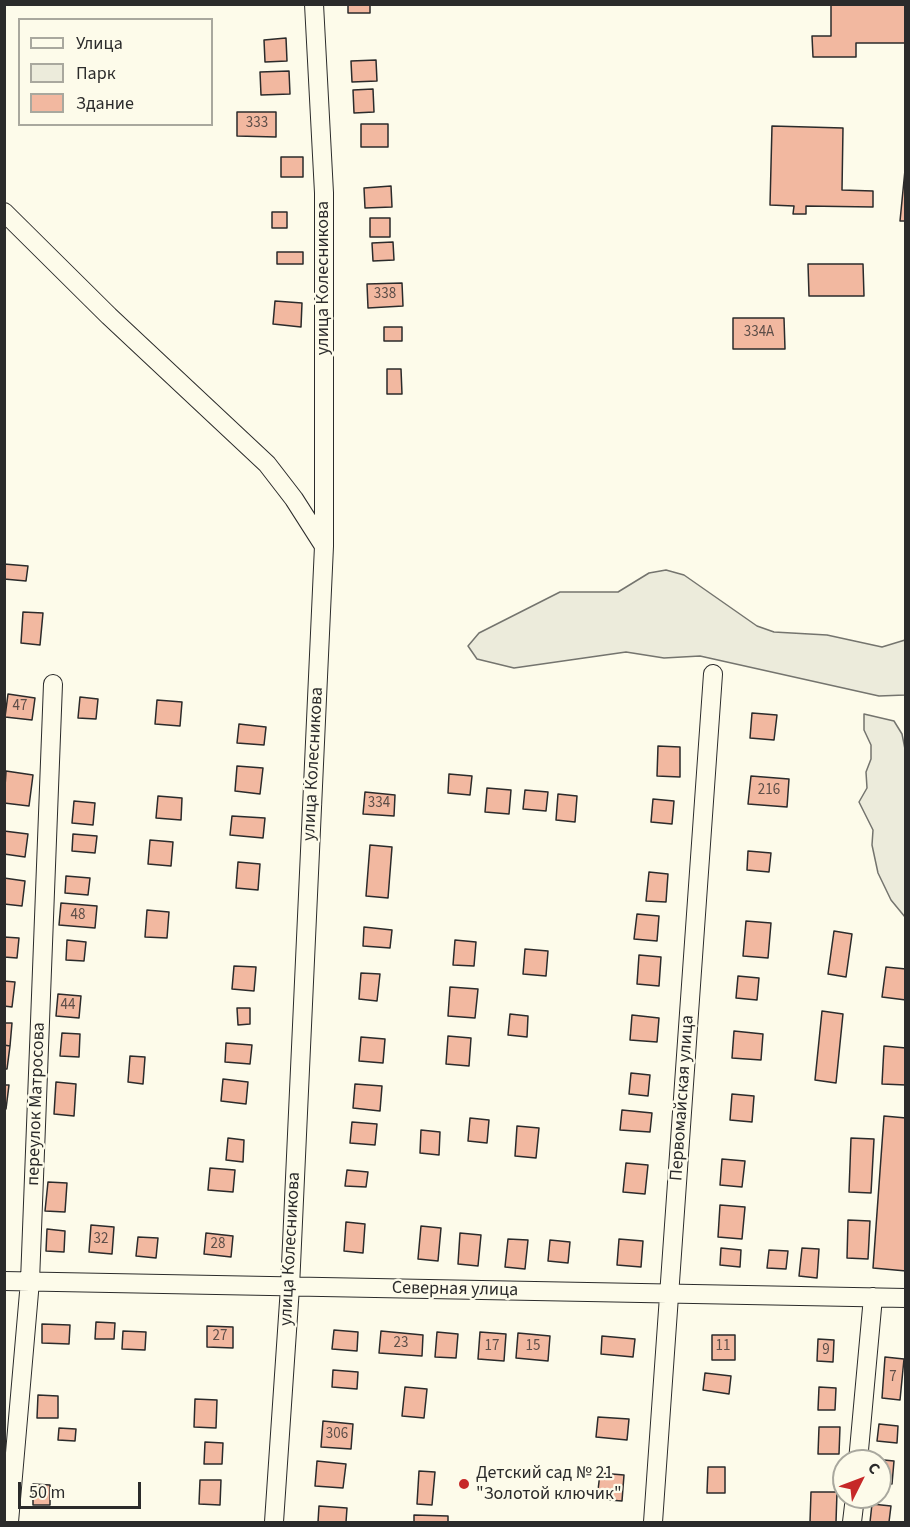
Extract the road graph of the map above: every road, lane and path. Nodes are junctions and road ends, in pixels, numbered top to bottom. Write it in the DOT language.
graph roads {
  1 [pos="314,4"];
  2 [pos="4,212"];
  3 [pos="324,546"];
  4 [pos="713,674"];
  5 [pos="53,684"];
  6 [pos="4,1281"];
  7 [pos="30,1281"];
  8 [pos="290,1287"];
  9 [pos="669,1294"];
  10 [pos="873,1297"];
  11 [pos="906,1298"];
  12 [pos="859,1449"];
  13 [pos="9,1522"];
  14 [pos="274,1522"];
  15 [pos="653,1522"];
  1 -- 3 [label="street, улица Колесникова"];
  2 -- 3 [label="street"];
  3 -- 8 [label="street, улица Колесникова"];
  4 -- 9 [label="street, Первомайская улица"];
  5 -- 7 [label="street, переулок Матросова"];
  6 -- 7 [label="street, Северная улица"];
  7 -- 8 [label="street, Северная улица"];
  7 -- 13 [label="street, переулок Матросова"];
  8 -- 9 [label="street, Северная улица"];
  8 -- 14 [label="street, улица Колесникова"];
  9 -- 10 [label="street, Северная улица"];
  9 -- 15 [label="street, Первомайская улица"];
  10 -- 11 [label="street, Северная улица"];
  10 -- 12 [label="street"];
}
